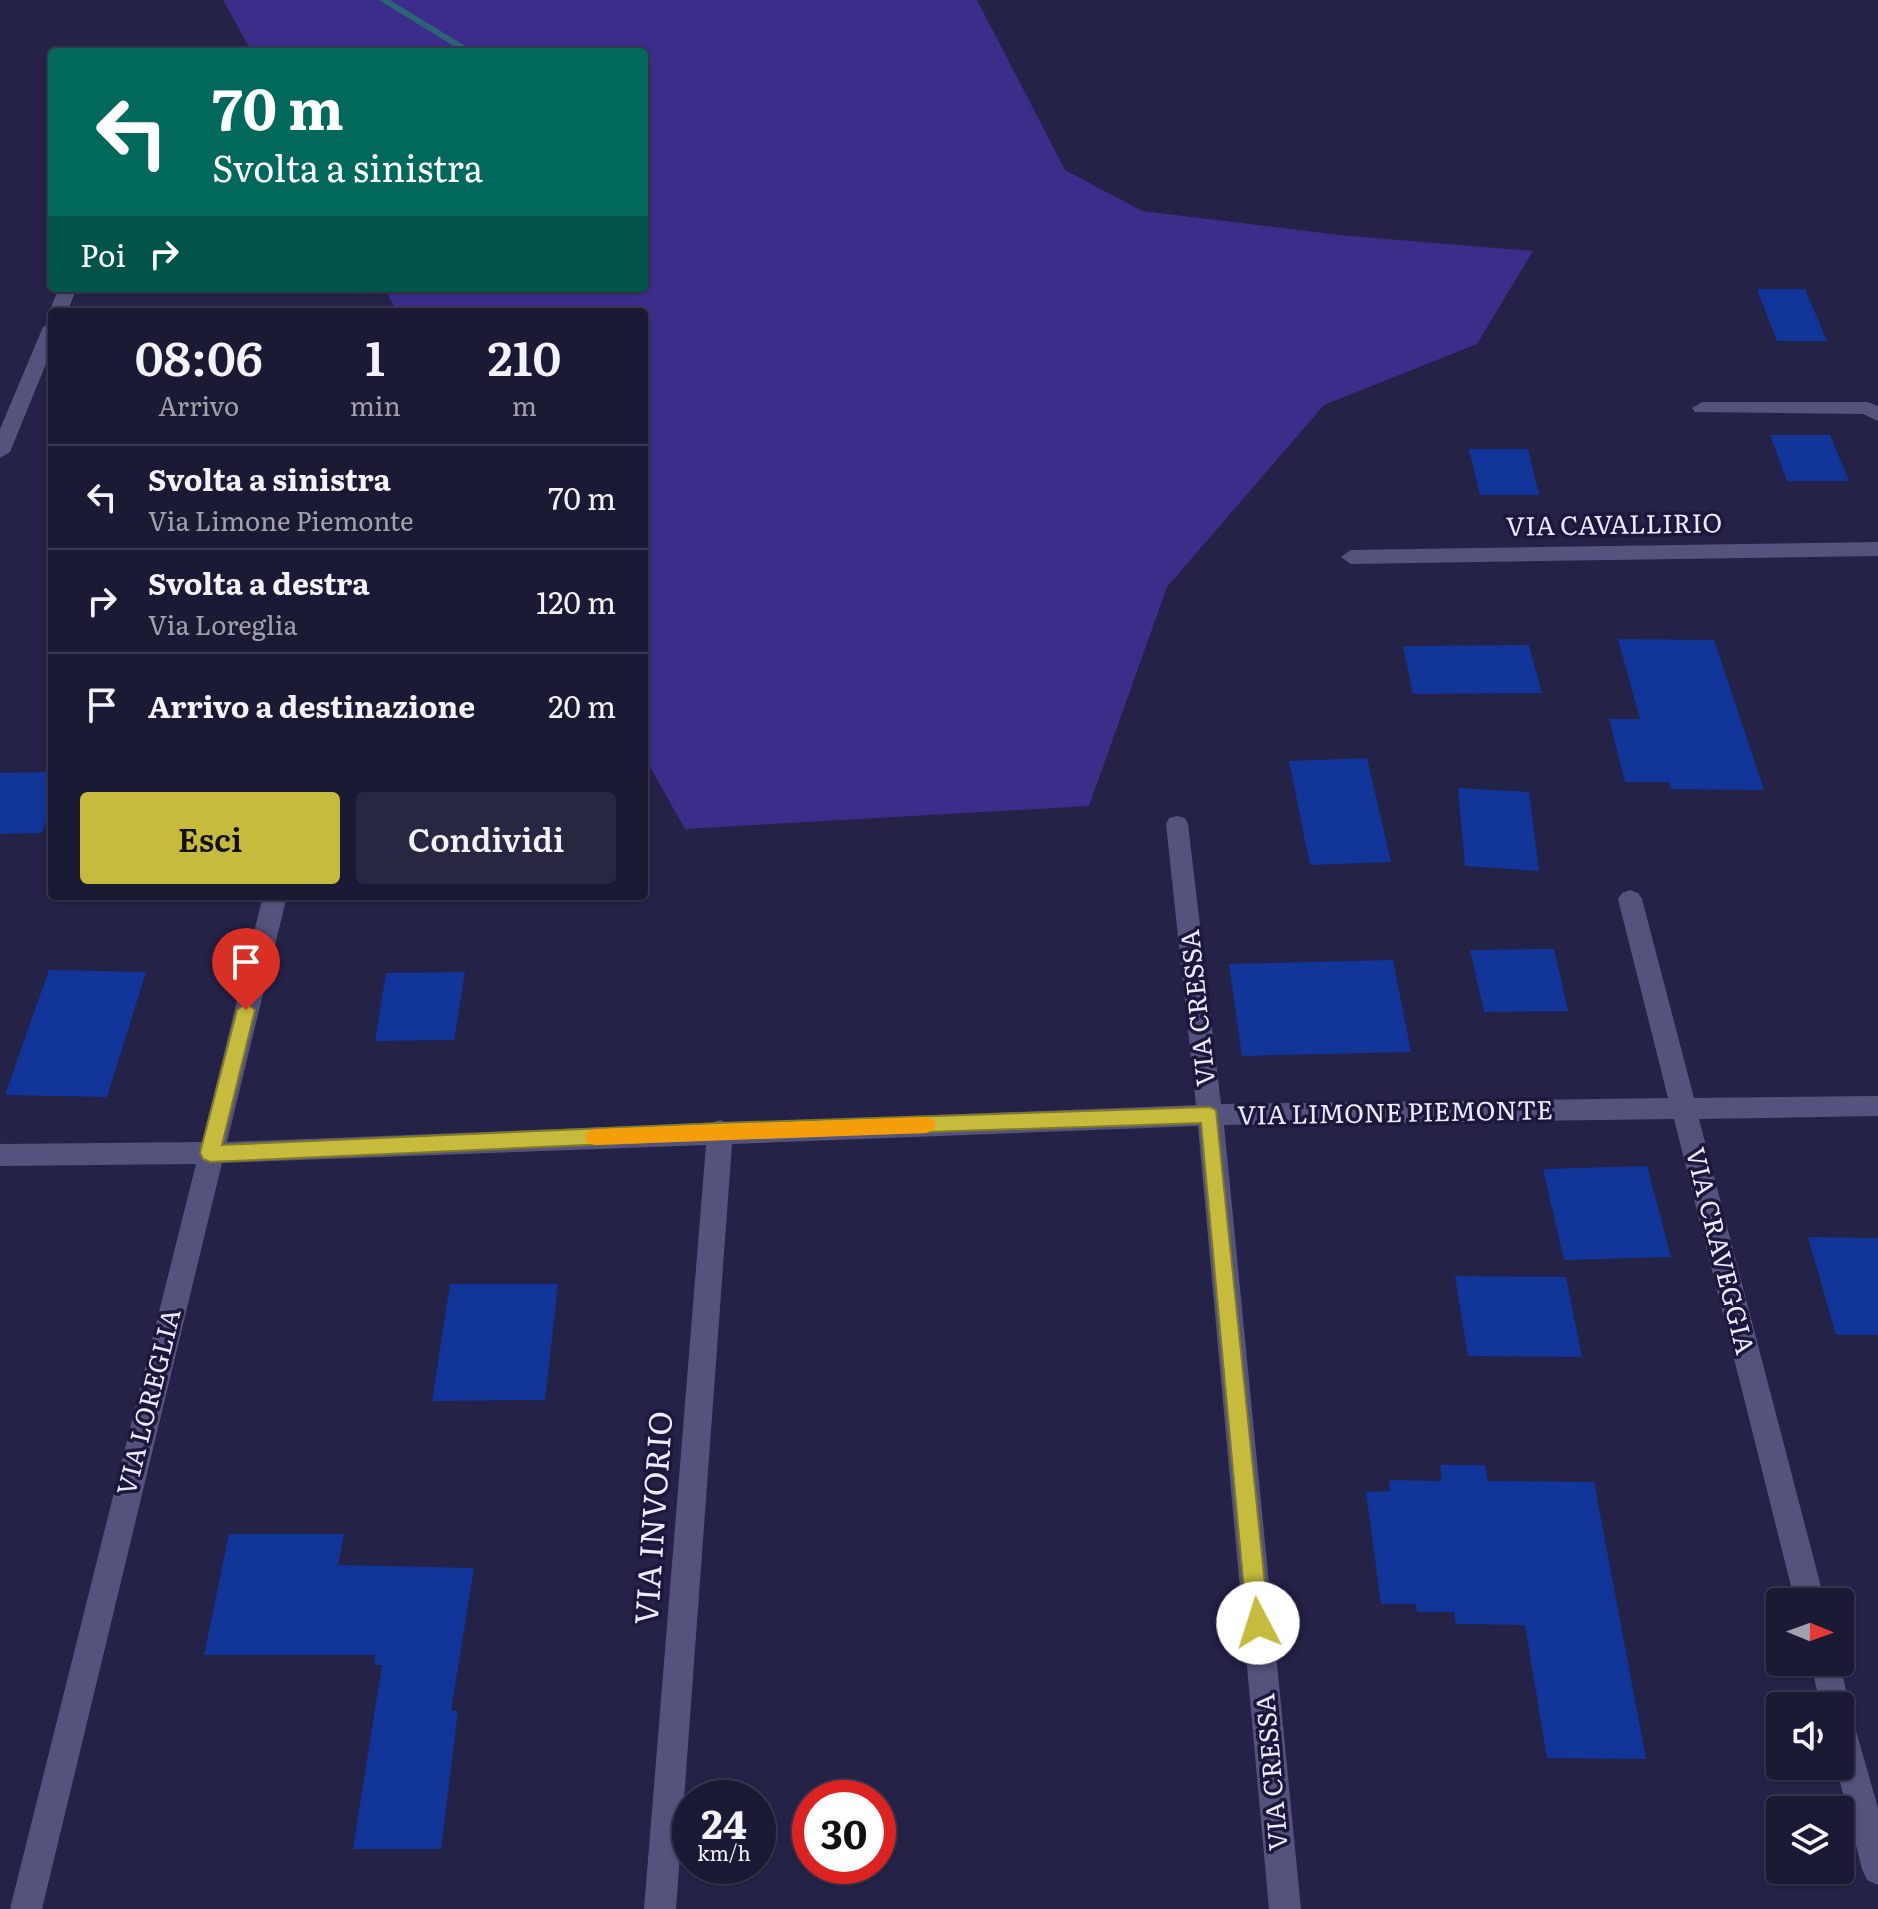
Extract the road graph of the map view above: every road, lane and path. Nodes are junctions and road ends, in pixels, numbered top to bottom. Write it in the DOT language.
graph roads {
  1 [pos="48,337"];
  2 [pos="1702,408"];
  3 [pos="1878,415"];
  4 [pos="0,452"];
  5 [pos="1878,549"];
  6 [pos="1351,557"];
  7 [pos="1177,824"];
  8 [pos="1630,899"];
  9 [pos="274,900"];
  10 [pos="1878,1106"];
  11 [pos="1684,1110"];
  12 [pos="1210,1115"];
  13 [pos="720,1131"];
  14 [pos="210,1153"];
  15 [pos="0,1155"];
  16 [pos="1806,1588"];
  17 [pos="1854,1776"];
  18 [pos="1878,1869"];
  19 [pos="26,1909"];
  20 [pos="660,1909"];
  21 [pos="1285,1909"];
  1 -- 4 [label="street"];
  2 -- 3 [label="street"];
  5 -- 6 [label="street, VIA CAVALLIRIO"];
  7 -- 12 [label="street, VIA CRESSA"];
  8 -- 11 [label="street, VIA CRAVEGGIA"];
  9 -- 14 [label="street, VIA LOREGLIA"];
  10 -- 11 [label="street, VIA LIMONE PIEMONTE"];
  11 -- 12 [label="street, VIA LIMONE PIEMONTE"];
  11 -- 16 [label="street, VIA CRAVEGGIA"];
  12 -- 13 [label="street, VIA LIMONE PIEMONTE"];
  12 -- 21 [label="street, VIA CRESSA"];
  13 -- 14 [label="street, VIA LIMONE PIEMONTE"];
  13 -- 20 [label="street, VIA INVORIO"];
  14 -- 15 [label="street, VIA LIMONE PIEMONTE"];
  14 -- 19 [label="street, VIA LOREGLIA"];
  17 -- 18 [label="street"];
}
